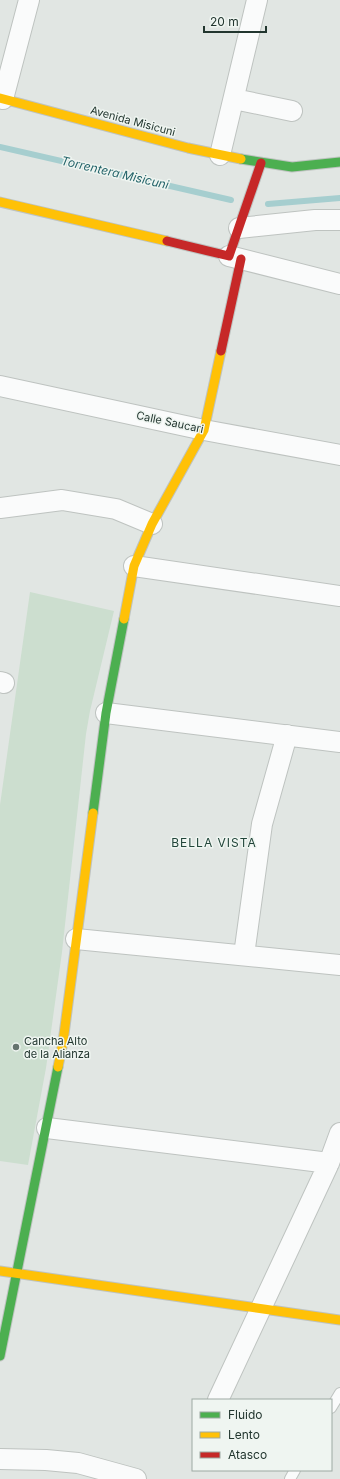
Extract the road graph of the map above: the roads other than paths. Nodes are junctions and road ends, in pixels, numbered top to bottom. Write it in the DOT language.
graph roads {
  1 [pos="29,0"];
  2 [pos="257,0"];
  3 [pos="1,98"];
  4 [pos="234,99"];
  5 [pos="292,111"];
  6 [pos="220,155"];
  7 [pos="340,162"];
  8 [pos="261,163"];
  9 [pos="0,202"];
  10 [pos="340,220"];
  11 [pos="239,228"];
  12 [pos="235,257"];
  13 [pos="340,284"];
  14 [pos="0,386"];
  15 [pos="204,430"];
  16 [pos="340,455"];
  17 [pos="0,508"];
  18 [pos="152,524"];
  19 [pos="134,566"];
  20 [pos="340,596"];
  21 [pos="106,713"];
  22 [pos="287,735"];
  23 [pos="340,742"];
  24 [pos="76,939"];
  25 [pos="244,955"];
  26 [pos="340,965"];
  27 [pos="48,1128"];
  28 [pos="340,1133"];
  29 [pos="335,1166"];
  30 [pos="0,1271"];
  31 [pos="17,1273"];
  32 [pos="261,1309"];
  33 [pos="340,1320"];
  34 [pos="0,1356"];
  35 [pos="340,1392"];
  36 [pos="218,1399"];
  37 [pos="332,1406"];
  38 [pos="0,1459"];
  39 [pos="136,1479"];
  1 -- 3 [label="street"];
  2 -- 4 [label="street"];
  3 -- 6 [label="street, Avenida Misicuni"];
  4 -- 5 [label="street"];
  4 -- 6 [label="street"];
  6 -- 8 [label="street, Avenida Misicuni"];
  7 -- 8 [label="street, Avenida Misicuni"];
  8 -- 11 [label="street"];
  9 -- 12 [label="street"];
  10 -- 11 [label="street"];
  11 -- 12 [label="street"];
  12 -- 13 [label="street"];
  12 -- 15 [label="street"];
  14 -- 15 [label="street, Calle Saucari"];
  15 -- 16 [label="street, Calle Saucari"];
  15 -- 18 [label="street"];
  17 -- 18 [label="street"];
  18 -- 19 [label="street"];
  19 -- 20 [label="street"];
  19 -- 21 [label="street"];
  21 -- 22 [label="street"];
  21 -- 24 [label="street"];
  22 -- 23 [label="street"];
  22 -- 25 [label="street"];
  24 -- 25 [label="street"];
  24 -- 27 [label="street"];
  25 -- 26 [label="street"];
  27 -- 29 [label="street"];
  27 -- 31 [label="street"];
  28 -- 29 [label="street"];
  29 -- 32 [label="street"];
  30 -- 31 [label="street"];
  31 -- 32 [label="street"];
  31 -- 34 [label="street"];
  32 -- 33 [label="street"];
  32 -- 36 [label="street"];
  35 -- 37 [label="lane"];
  38 -- 39 [label="street"];
}
